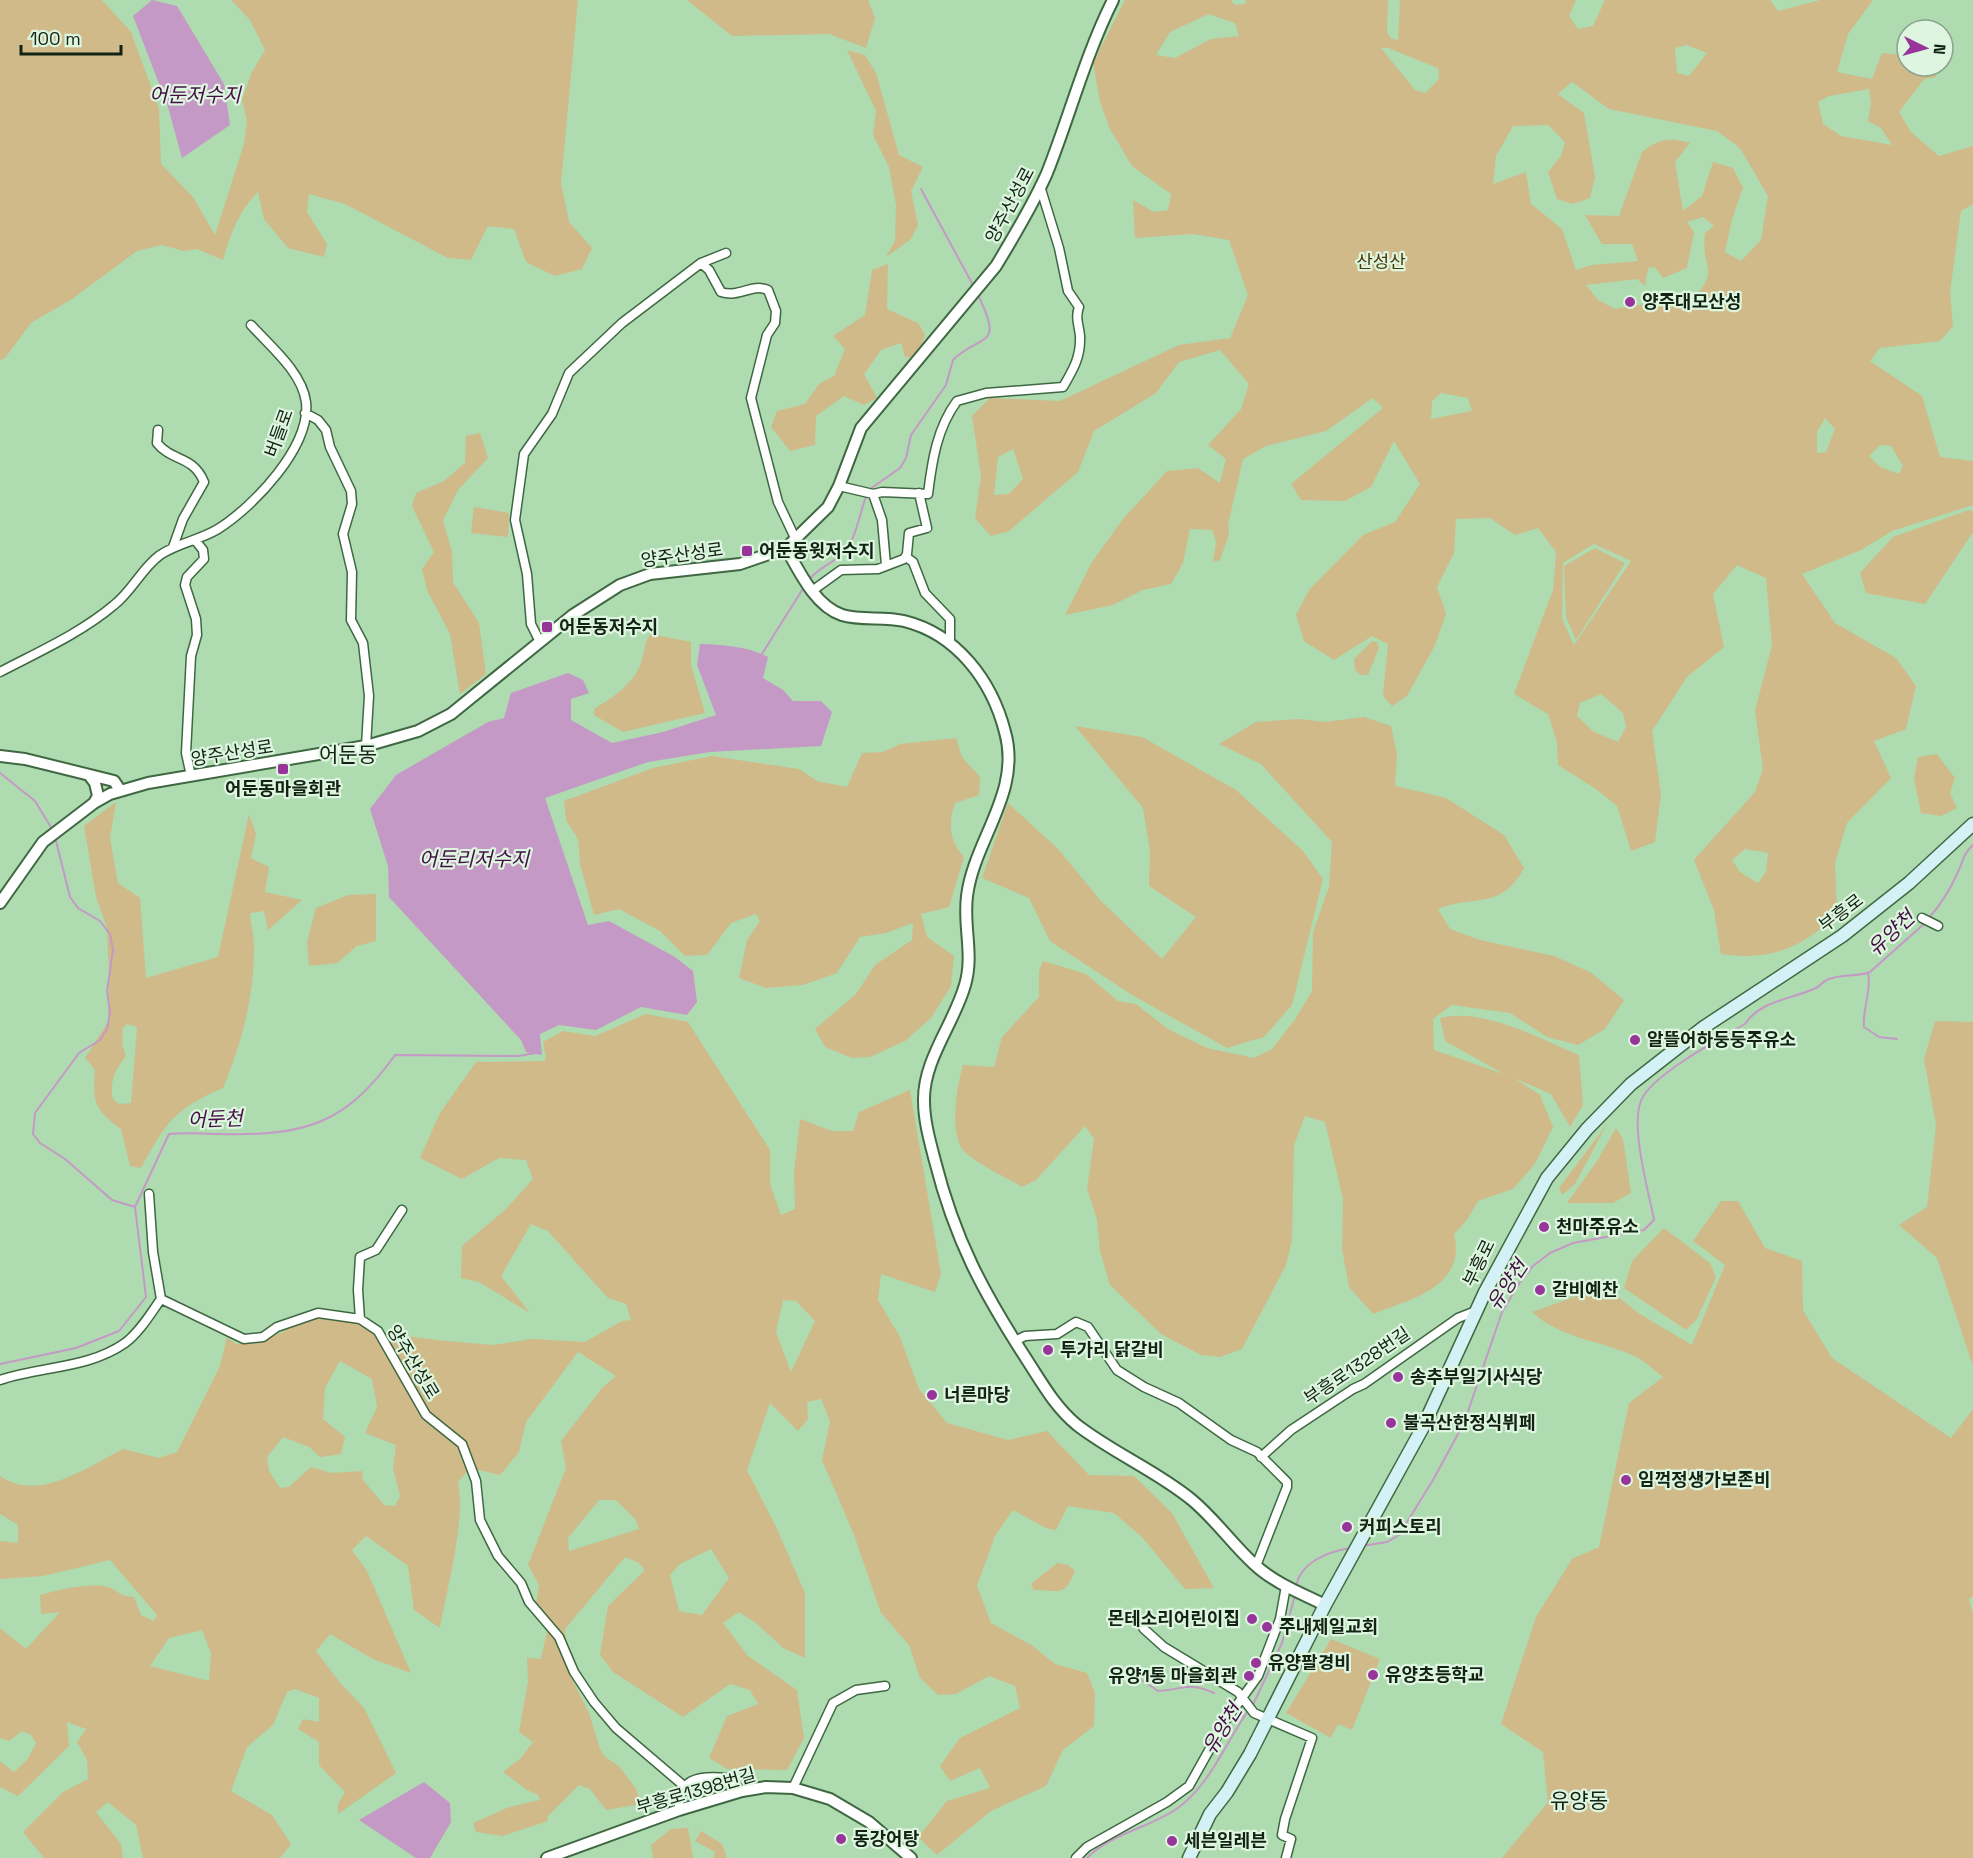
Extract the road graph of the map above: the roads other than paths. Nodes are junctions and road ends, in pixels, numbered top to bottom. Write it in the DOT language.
graph roads {
  1 [pos="1113,0"];
  2 [pos="1040,186"];
  3 [pos="726,253"];
  4 [pos="701,263"];
  5 [pos="251,325"];
  6 [pos="305,413"];
  7 [pos="158,430"];
  8 [pos="839,486"];
  9 [pos="870,493"];
  10 [pos="919,494"];
  11 [pos="816,522"];
  12 [pos="195,540"];
  13 [pos="796,540"];
  14 [pos="173,547"];
  15 [pos="786,548"];
  16 [pos="906,557"];
  17 [pos="747,562"];
  18 [pos="794,562"];
  19 [pos="886,565"];
  20 [pos="808,585"];
  21 [pos="540,642"];
  22 [pos="950,643"];
  23 [pos="0,672"];
  24 [pos="366,746"];
  25 [pos="0,756"];
  26 [pos="89,775"];
  27 [pos="191,776"];
  28 [pos="117,785"];
  29 [pos="94,803"];
  30 [pos="1973,824"];
  31 [pos="0,903"];
  32 [pos="1922,918"];
  33 [pos="1938,926"];
  34 [pos="149,1194"];
  35 [pos="402,1210"];
  36 [pos="161,1299"];
  37 [pos="1476,1311"];
  38 [pos="360,1319"];
  39 [pos="1015,1341"];
  40 [pos="0,1380"];
  41 [pos="1261,1457"];
  42 [pos="476,1480"];
  43 [pos="1256,1566"];
  44 [pos="1288,1587"];
  45 [pos="1325,1605"];
  46 [pos="1136,1617"];
  47 [pos="885,1686"];
  48 [pos="1244,1699"];
  49 [pos="1268,1719"];
  50 [pos="684,1786"];
  51 [pos="793,1788"];
  52 [pos="742,1791"];
  53 [pos="679,1810"];
  54 [pos="1089,1846"];
  55 [pos="547,1858"];
  56 [pos="911,1858"];
  57 [pos="1076,1858"];
  58 [pos="1082,1858"];
  59 [pos="1189,1858"];
  60 [pos="1286,1858"];
  1 -- 2 [label="street, 양주산성로"];
  2 -- 8 [label="street, 양주산성로"];
  2 -- 10 [label="street"];
  3 -- 4 [label="street"];
  4 -- 13 [label="street"];
  4 -- 21 [label="street"];
  5 -- 6 [label="street, 버들로"];
  6 -- 12 [label="street, 버들로"];
  6 -- 24 [label="street"];
  7 -- 14 [label="street"];
  8 -- 9 [label="street"];
  8 -- 11 [label="street, 양주산성로"];
  9 -- 10 [label="street"];
  9 -- 19 [label="street"];
  10 -- 16 [label="street"];
  11 -- 13 [label="street, 양주산성로"];
  11 -- 18 [label="street"];
  12 -- 14 [label="street, 버들로"];
  12 -- 27 [label="street"];
  13 -- 15 [label="street, 양주산성로"];
  14 -- 23 [label="street, 버들로"];
  15 -- 17 [label="street, 양주산성로"];
  15 -- 18 [label="street"];
  16 -- 19 [label="street"];
  16 -- 22 [label="street"];
  17 -- 18 [label="street"];
  17 -- 21 [label="street, 양주산성로"];
  18 -- 20 [label="street"];
  19 -- 20 [label="street"];
  20 -- 22 [label="street"];
  21 -- 24 [label="street, 양주산성로"];
  22 -- 39 [label="street"];
  24 -- 27 [label="street, 양주산성로"];
  25 -- 26 [label="street"];
  26 -- 28 [label="street"];
  26 -- 29 [label="street"];
  27 -- 28 [label="street, 양주산성로"];
  28 -- 29 [label="street, 양주산성로"];
  29 -- 31 [label="street, 양주산성로"];
  30 -- 37 [label="main road, 부흥로"];
  32 -- 33 [label="street"];
  34 -- 36 [label="street"];
  35 -- 38 [label="street, 양주산성로"];
  36 -- 38 [label="street, 양주산성로"];
  36 -- 40 [label="street"];
  37 -- 41 [label="street, 부흥로1328번길"];
  37 -- 45 [label="main road, 부흥로"];
  38 -- 42 [label="street, 양주산성로"];
  39 -- 41 [label="street"];
  39 -- 43 [label="street"];
  41 -- 43 [label="street"];
  42 -- 50 [label="street, 부흥로1398번길"];
  43 -- 44 [label="street"];
  44 -- 45 [label="street"];
  44 -- 48 [label="street"];
  45 -- 49 [label="main road, 부흥로"];
  46 -- 48 [label="street"];
  47 -- 51 [label="street"];
  48 -- 49 [label="street"];
  48 -- 54 [label="street"];
  49 -- 59 [label="main road, 부흥로"];
  49 -- 60 [label="street"];
  50 -- 52 [label="street"];
  50 -- 53 [label="street"];
  51 -- 52 [label="street, 부흥로1398번길"];
  51 -- 56 [label="street, 부흥로1398번길"];
  52 -- 53 [label="street, 부흥로1398번길"];
  53 -- 55 [label="street, 부흥로1398번길"];
  54 -- 57 [label="street"];
  54 -- 58 [label="street"];
}
